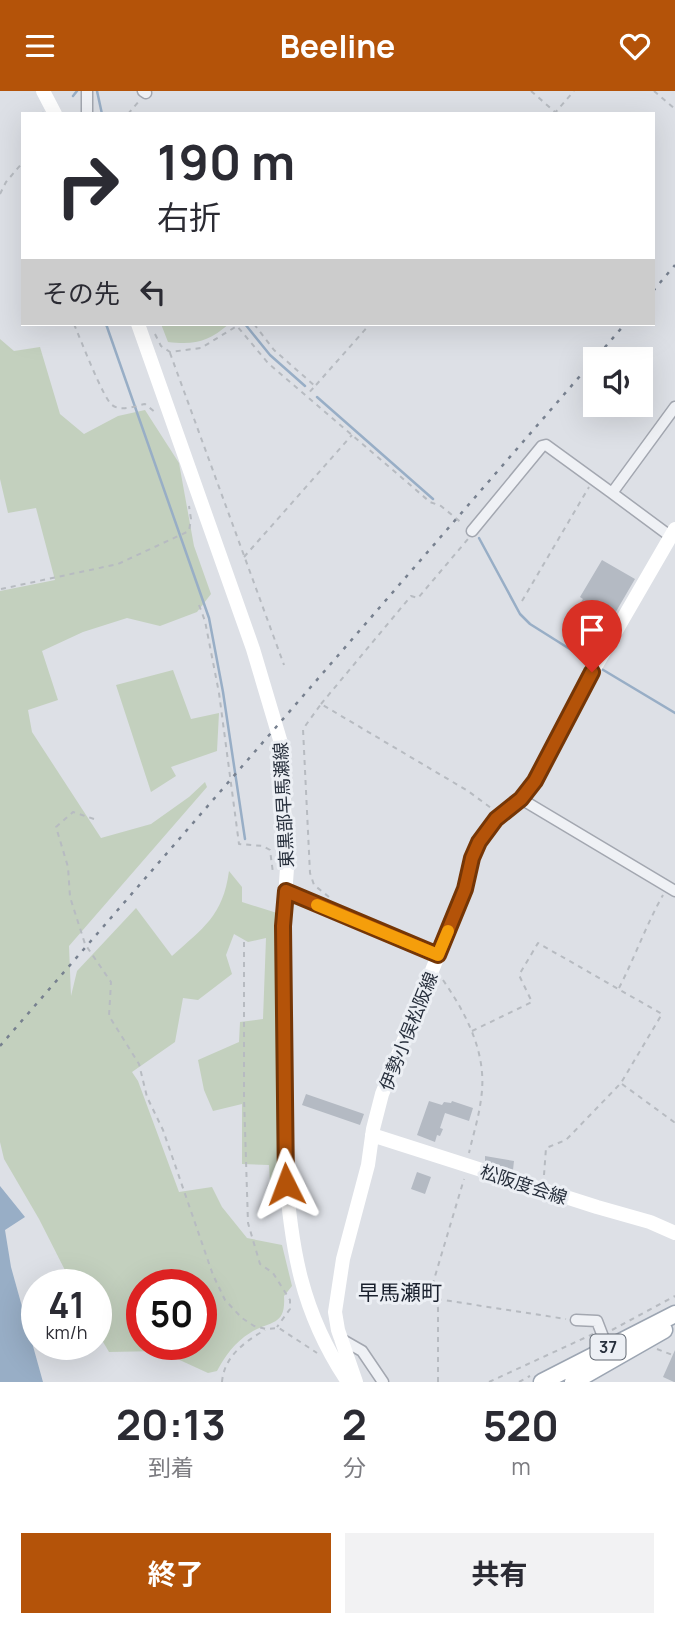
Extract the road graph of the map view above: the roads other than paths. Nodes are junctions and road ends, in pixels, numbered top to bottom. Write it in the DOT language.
graph roads {
  1 [pos="43,91"];
  2 [pos="87,91"];
  3 [pos="54,112"];
  4 [pos="88,112"];
  5 [pos="145,326"];
  6 [pos="675,407"];
  7 [pos="612,492"];
  8 [pos="472,531"];
  9 [pos="673,533"];
  10 [pos="521,799"];
  11 [pos="671,889"];
  12 [pos="286,891"];
  13 [pos="438,955"];
  14 [pos="372,1136"];
  15 [pos="675,1233"];
  16 [pos="675,1314"];
  17 [pos="576,1320"];
  18 [pos="675,1323"];
  19 [pos="341,1339"];
  20 [pos="607,1347"];
  21 [pos="348,1382"];
  22 [pos="356,1382"];
  23 [pos="383,1382"];
  24 [pos="542,1382"];
  25 [pos="573,1382"];
  1 -- 3 [label="main road"];
  2 -- 4 [label="street"];
  5 -- 12 [label="main road, 東黒部早馬瀬線"];
  6 -- 7 [label="street"];
  7 -- 8 [label="street"];
  7 -- 9 [label="street"];
  9 -- 10 [label="main road, 伊勢小俣松阪線"];
  10 -- 11 [label="street"];
  10 -- 13 [label="main road, 伊勢小俣松阪線"];
  12 -- 13 [label="street"];
  12 -- 21 [label="main road, 東黒部早馬瀬線"];
  13 -- 14 [label="main road, 伊勢小俣松阪線"];
  14 -- 15 [label="main road, 松阪度会線"];
  14 -- 19 [label="main road, 伊勢小俣松阪線"];
  16 -- 20 [label="main road, 37"];
  17 -- 20 [label="street"];
  18 -- 25 [label="main road, 37"];
  19 -- 22 [label="main road, 伊勢小俣松阪線"];
  19 -- 23 [label="street"];
  20 -- 24 [label="main road, 37"];
}
